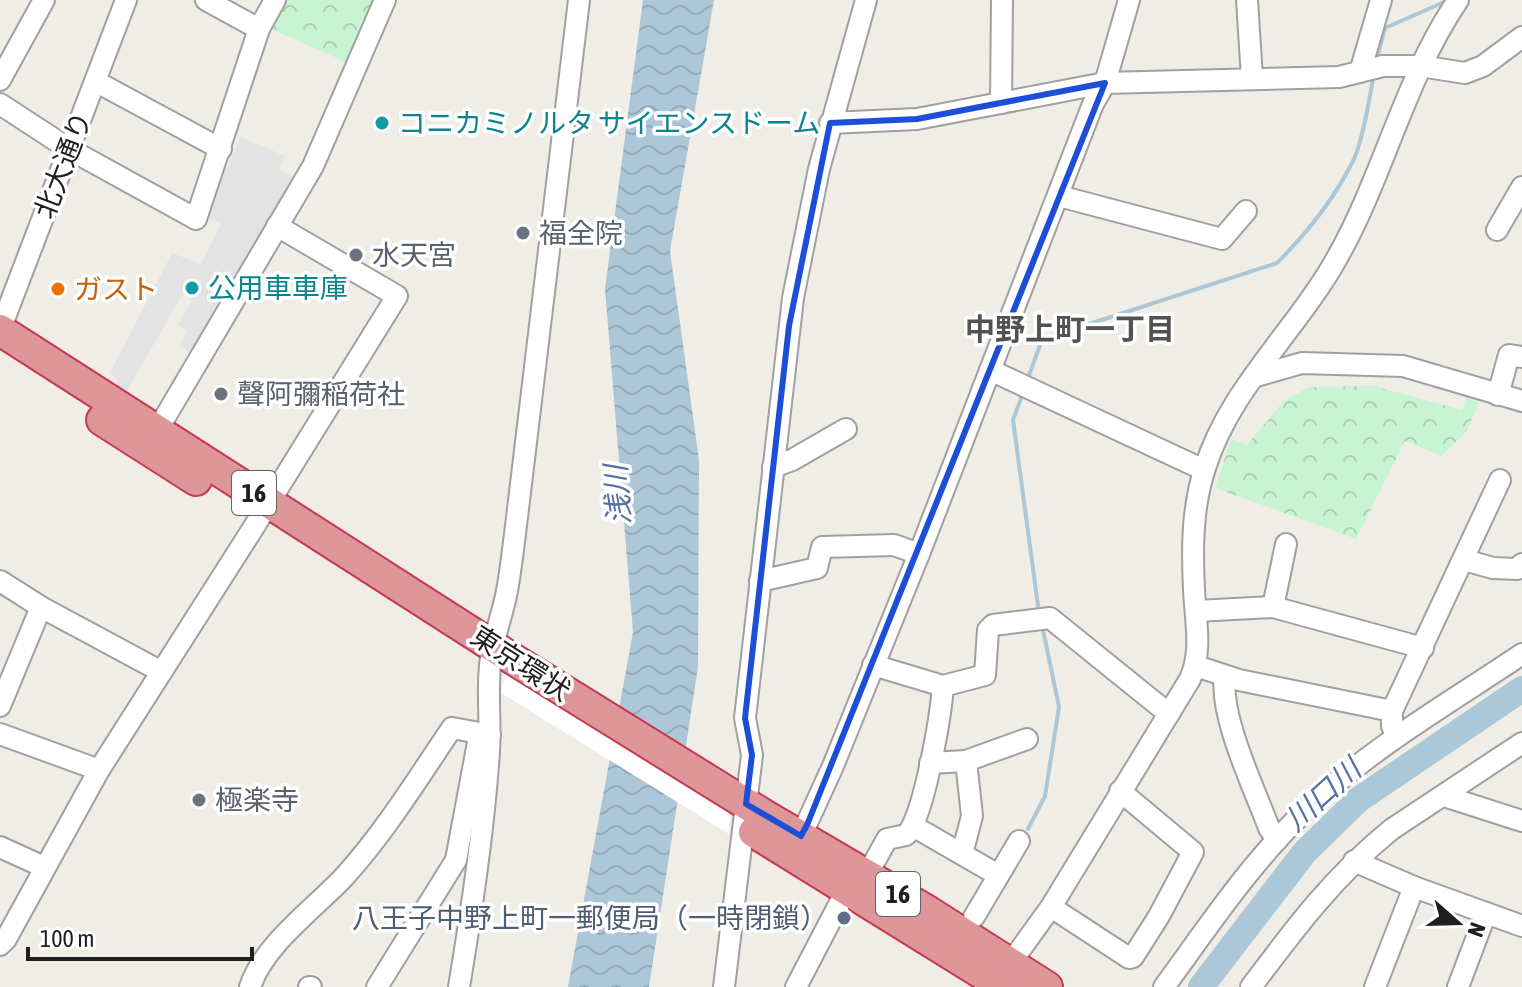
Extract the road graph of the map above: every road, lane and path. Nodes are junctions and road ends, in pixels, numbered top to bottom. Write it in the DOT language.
graph roads {
  1 [pos="44,0"];
  2 [pos="126,0"];
  3 [pos="206,0"];
  4 [pos="275,0"];
  5 [pos="385,0"];
  6 [pos="579,0"];
  7 [pos="866,0"];
  8 [pos="1002,0"];
  9 [pos="1129,0"];
  10 [pos="1247,0"];
  11 [pos="1381,0"];
  12 [pos="1455,4"];
  13 [pos="259,29"];
  14 [pos="1522,37"];
  15 [pos="1420,66"];
  16 [pos="1369,70"];
  17 [pos="1252,78"];
  18 [pos="0,80"];
  19 [pos="95,81"];
  20 [pos="1105,83"];
  21 [pos="1001,103"];
  22 [pos="0,104"];
  23 [pos="830,123"];
  24 [pos="69,149"];
  25 [pos="221,149"];
  26 [pos="1522,187"];
  27 [pos="1059,196"];
  28 [pos="1246,211"];
  29 [pos="277,226"];
  30 [pos="1497,230"];
  31 [pos="0,330"];
  32 [pos="0,355"];
  33 [pos="1522,357"];
  34 [pos="990,370"];
  35 [pos="1253,377"];
  36 [pos="1498,395"];
  37 [pos="1522,401"];
  38 [pos="846,429"];
  39 [pos="152,439"];
  40 [pos="773,467"];
  41 [pos="1204,470"];
  42 [pos="1500,480"];
  43 [pos="264,511"];
  44 [pos="1286,544"];
  45 [pos="919,554"];
  46 [pos="1464,560"];
  47 [pos="1522,564"];
  48 [pos="0,581"];
  49 [pos="760,581"];
  50 [pos="41,607"];
  51 [pos="1273,607"];
  52 [pos="1196,611"];
  53 [pos="1423,648"];
  54 [pos="1522,654"];
  55 [pos="499,662"];
  56 [pos="873,665"];
  57 [pos="1196,666"];
  58 [pos="160,671"];
  59 [pos="1225,676"];
  60 [pos="943,686"];
  61 [pos="0,706"];
  62 [pos="1392,711"];
  63 [pos="1169,714"];
  64 [pos="0,734"];
  65 [pos="484,734"];
  66 [pos="1397,736"];
  67 [pos="1027,739"];
  68 [pos="1522,743"];
  69 [pos="966,761"];
  70 [pos="930,763"];
  71 [pos="99,770"];
  72 [pos="1120,791"];
  73 [pos="1444,796"];
  74 [pos="738,811"];
  75 [pos="1522,821"];
  76 [pos="913,826"];
  77 [pos="801,836"];
  78 [pos="1277,840"];
  79 [pos="1019,841"];
  80 [pos="0,847"];
  81 [pos="962,854"];
  82 [pos="1354,861"];
  83 [pos="44,867"];
  84 [pos="998,875"];
  85 [pos="857,882"];
  86 [pos="1414,887"];
  87 [pos="1051,907"];
  88 [pos="1486,913"];
  89 [pos="974,917"];
  90 [pos="1522,926"];
  91 [pos="0,945"];
  92 [pos="1001,980"];
  93 [pos="250,987"];
  94 [pos="377,987"];
  95 [pos="459,987"];
  96 [pos="724,987"];
  97 [pos="796,987"];
  98 [pos="1047,987"];
  99 [pos="1164,987"];
  100 [pos="1251,987"];
  101 [pos="1375,987"];
  102 [pos="1458,987"];
  1 -- 18 [label="street"];
  2 -- 19 [label="street, 北大通り"];
  3 -- 13 [label="street"];
  4 -- 13 [label="street"];
  5 -- 29 [label="street"];
  6 -- 55 [label="street"];
  7 -- 23 [label="street"];
  8 -- 21 [label="street"];
  9 -- 20 [label="street"];
  10 -- 17 [label="street"];
  11 -- 16 [label="street"];
  12 -- 15 [label="street"];
  13 -- 25 [label="street"];
  14 -- 15 [label="street"];
  15 -- 16 [label="street"];
  15 -- 35 [label="street"];
  16 -- 17 [label="street"];
  17 -- 20 [label="street"];
  19 -- 24 [label="street, 北大通り"];
  19 -- 25 [label="street"];
  20 -- 21 [label="street"];
  20 -- 27 [label="street"];
  21 -- 23 [label="street"];
  22 -- 24 [label="street"];
  23 -- 40 [label="street"];
  24 -- 25 [label="street"];
  24 -- 31 [label="street, 北大通り"];
  26 -- 30 [label="street"];
  27 -- 28 [label="street"];
  27 -- 34 [label="street"];
  29 -- 39 [label="street"];
  29 -- 43 [label="street"];
  31 -- 39 [label="highway, 東京環状 / 16"];
  32 -- 39 [label="highway, 東京環状 / 16"];
  33 -- 36 [label="street"];
  34 -- 41 [label="street"];
  34 -- 45 [label="street"];
  35 -- 36 [label="street"];
  35 -- 41 [label="street"];
  36 -- 37 [label="street"];
  38 -- 40 [label="street"];
  39 -- 43 [label="highway, 東京環状 / 16"];
  40 -- 49 [label="street"];
  41 -- 52 [label="street"];
  42 -- 46 [label="street"];
  43 -- 55 [label="highway, 東京環状 / 16"];
  43 -- 58 [label="street"];
  44 -- 51 [label="street"];
  45 -- 49 [label="street"];
  45 -- 56 [label="street"];
  46 -- 47 [label="street"];
  46 -- 53 [label="street"];
  48 -- 50 [label="street"];
  49 -- 74 [label="street"];
  50 -- 58 [label="street"];
  50 -- 61 [label="street"];
  51 -- 52 [label="street"];
  51 -- 53 [label="street"];
  52 -- 57 [label="street"];
  53 -- 62 [label="street"];
  54 -- 66 [label="street"];
  55 -- 65 [label="street"];
  55 -- 74 [label="highway, 東京環状 / 16"];
  56 -- 60 [label="street"];
  56 -- 77 [label="street"];
  57 -- 59 [label="street"];
  57 -- 63 [label="street"];
  58 -- 71 [label="street"];
  59 -- 62 [label="street"];
  59 -- 78 [label="street"];
  60 -- 63 [label="street"];
  60 -- 70 [label="street"];
  62 -- 66 [label="street"];
  63 -- 72 [label="street"];
  64 -- 71 [label="street"];
  65 -- 93 [label="street"];
  65 -- 94 [label="street"];
  65 -- 95 [label="street"];
  66 -- 78 [label="street"];
  67 -- 69 [label="street"];
  68 -- 73 [label="street"];
  69 -- 70 [label="street"];
  69 -- 81 [label="street"];
  70 -- 76 [label="street"];
  71 -- 83 [label="street"];
  72 -- 87 [label="street"];
  72 -- 87 [label="street"];
  73 -- 75 [label="street"];
  73 -- 82 [label="street"];
  74 -- 77 [label="highway, 東京環状 / 16"];
  74 -- 85 [label="highway, 東京環状 / 16"];
  74 -- 96 [label="street"];
  76 -- 81 [label="street"];
  76 -- 85 [label="street"];
  77 -- 85 [label="highway, 東京環状 / 16"];
  78 -- 99 [label="street"];
  79 -- 84 [label="street"];
  80 -- 83 [label="street"];
  81 -- 84 [label="street"];
  82 -- 86 [label="street"];
  82 -- 100 [label="street"];
  83 -- 91 [label="street"];
  84 -- 89 [label="street"];
  85 -- 92 [label="highway, 東京環状 / 16"];
  85 -- 97 [label="street"];
  86 -- 88 [label="street"];
  86 -- 101 [label="street"];
  87 -- 92 [label="street"];
  88 -- 90 [label="street"];
  88 -- 102 [label="street"];
  92 -- 98 [label="highway, 東京環状 / 16"];
}
